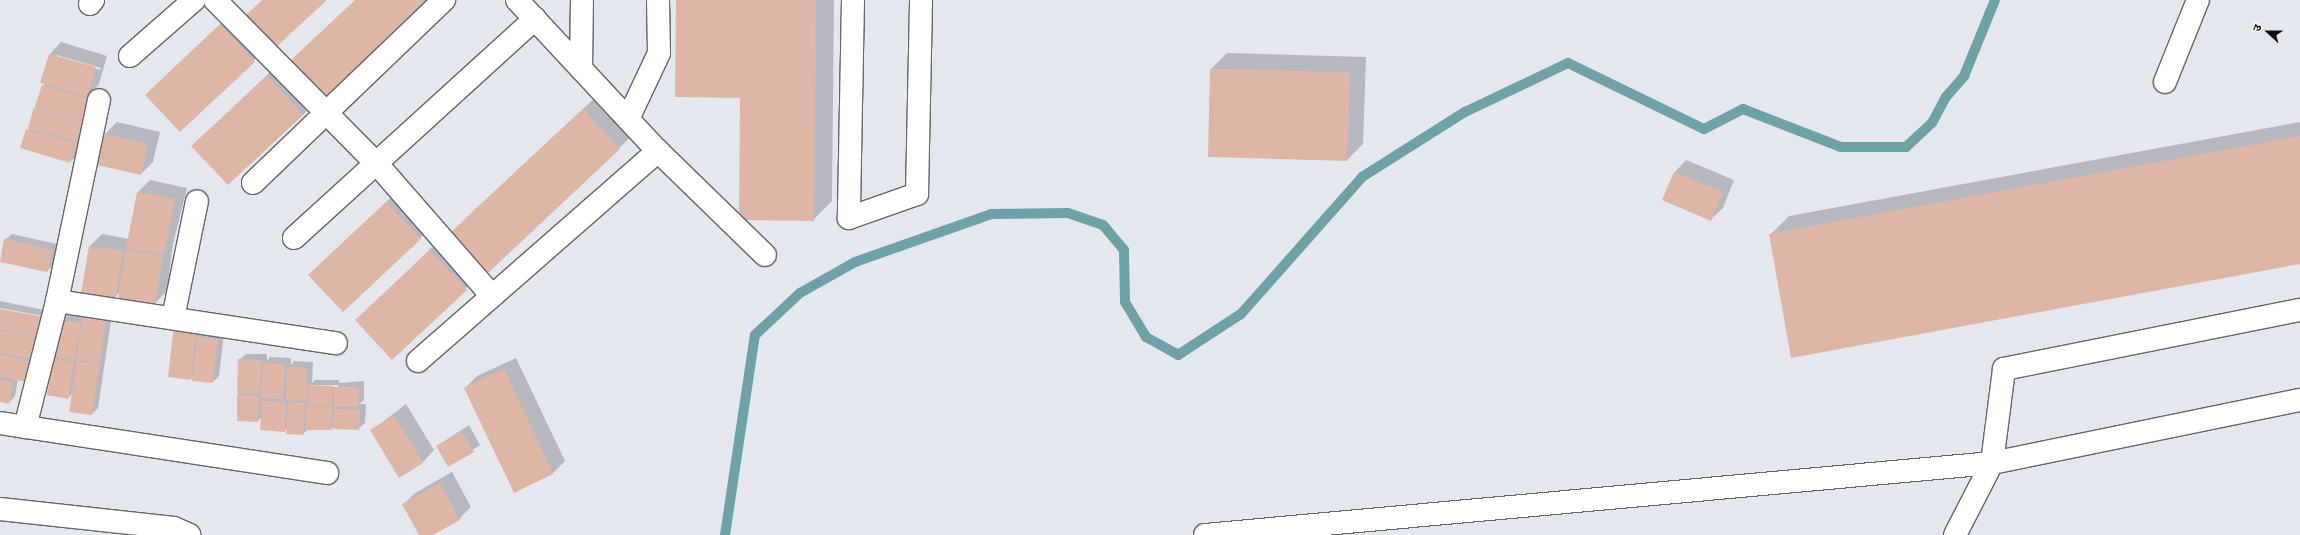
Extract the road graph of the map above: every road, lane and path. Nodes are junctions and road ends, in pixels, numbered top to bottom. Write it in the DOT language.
graph roads {
  1 [pos="194,0"];
  2 [pos="215,0"];
  3 [pos="444,0"];
  4 [pos="517,0"];
  5 [pos="582,0"];
  6 [pos="658,0"];
  7 [pos="853,0"];
  8 [pos="921,0"];
  9 [pos="2198,0"];
  10 [pos="535,19"];
  11 [pos="130,56"];
  12 [pos="581,69"];
  13 [pos="2165,82"];
  14 [pos="99,100"];
  15 [pos="325,114"];
  16 [pos="628,118"];
  17 [pos="658,151"];
  18 [pos="377,164"];
  19 [pos="253,183"];
  20 [pos="197,201"];
  21 [pos="294,238"];
  22 [pos="764,255"];
  23 [pos="492,296"];
  24 [pos="57,301"];
  25 [pos="2300,310"];
  26 [pos="173,318"];
  27 [pos="336,343"];
  28 [pos="418,361"];
  29 [pos="2300,400"];
  30 [pos="0,423"];
  31 [pos="25,427"];
  32 [pos="1992,463"];
  33 [pos="326,473"];
  34 [pos="0,509"];
  35 [pos="1318,530"];
  36 [pos="190,535"];
  37 [pos="1205,535"];
  38 [pos="1955,535"];
  1 -- 11 [label="street"];
  2 -- 15 [label="street"];
  3 -- 15 [label="street"];
  4 -- 10 [label="street"];
  5 -- 12 [label="street"];
  6 -- 16 [label="street"];
  7 -- 8 [label="street"];
  9 -- 13 [label="street"];
  10 -- 12 [label="street"];
  10 -- 18 [label="street"];
  12 -- 16 [label="street"];
  14 -- 24 [label="street"];
  15 -- 18 [label="street"];
  15 -- 19 [label="street"];
  16 -- 17 [label="street"];
  17 -- 22 [label="street"];
  17 -- 23 [label="street"];
  18 -- 21 [label="street"];
  18 -- 23 [label="street"];
  20 -- 26 [label="street"];
  23 -- 28 [label="street"];
  24 -- 26 [label="street"];
  24 -- 31 [label="street"];
  25 -- 32 [label="street"];
  26 -- 27 [label="street"];
  29 -- 32 [label="street"];
  30 -- 31 [label="street"];
  31 -- 33 [label="street"];
  32 -- 35 [label="street"];
  32 -- 38 [label="street"];
  34 -- 36 [label="street"];
  35 -- 37 [label="street"];
}
